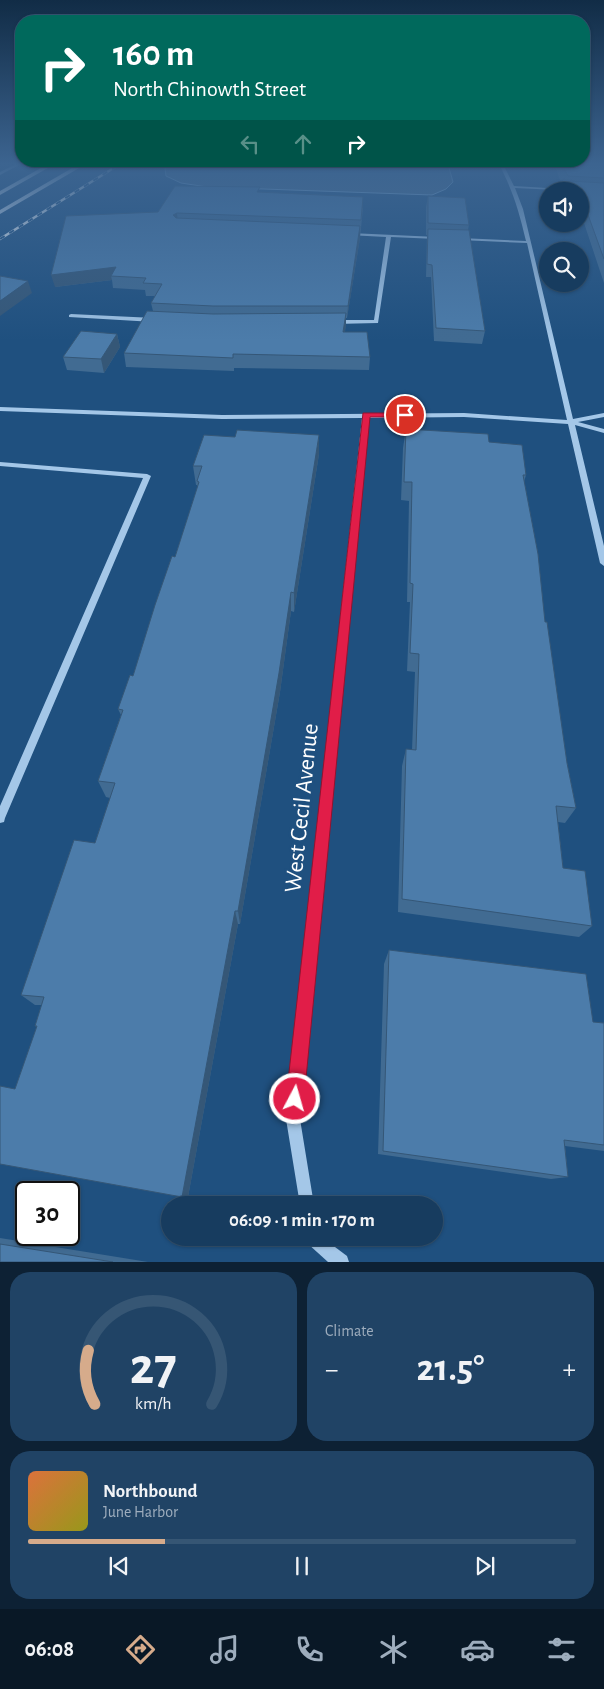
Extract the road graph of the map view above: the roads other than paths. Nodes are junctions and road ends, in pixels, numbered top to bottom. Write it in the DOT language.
graph roads {
  1 [pos="524,223"];
  2 [pos="341,233"];
  3 [pos="389,236"];
  4 [pos="448,238"];
  5 [pos="458,239"];
  6 [pos="528,242"];
  7 [pos="71,316"];
  8 [pos="157,320"];
  9 [pos="328,321"];
  10 [pos="376,322"];
  11 [pos="0,409"];
  12 [pos="366,415"];
  13 [pos="604,415"];
  14 [pos="570,422"];
  15 [pos="604,431"];
  16 [pos="0,464"];
  17 [pos="604,564"];
  18 [pos="0,818"];
  19 [pos="306,1196"];
  20 [pos="322,1246"];
  21 [pos="341,1262"];
  1 -- 6 [label="street"];
  2 -- 3 [label="street"];
  3 -- 4 [label="street"];
  3 -- 10 [label="street"];
  5 -- 6 [label="street"];
  6 -- 14 [label="street"];
  7 -- 8 [label="street"];
  9 -- 10 [label="street"];
  11 -- 12 [label="street"];
  12 -- 14 [label="street"];
  12 -- 19 [label="street, West Cecil Avenue"];
  13 -- 14 [label="street"];
  14 -- 15 [label="street"];
  14 -- 17 [label="street"];
  16 -- 18 [label="street"];
  20 -- 21 [label="street"];
}
